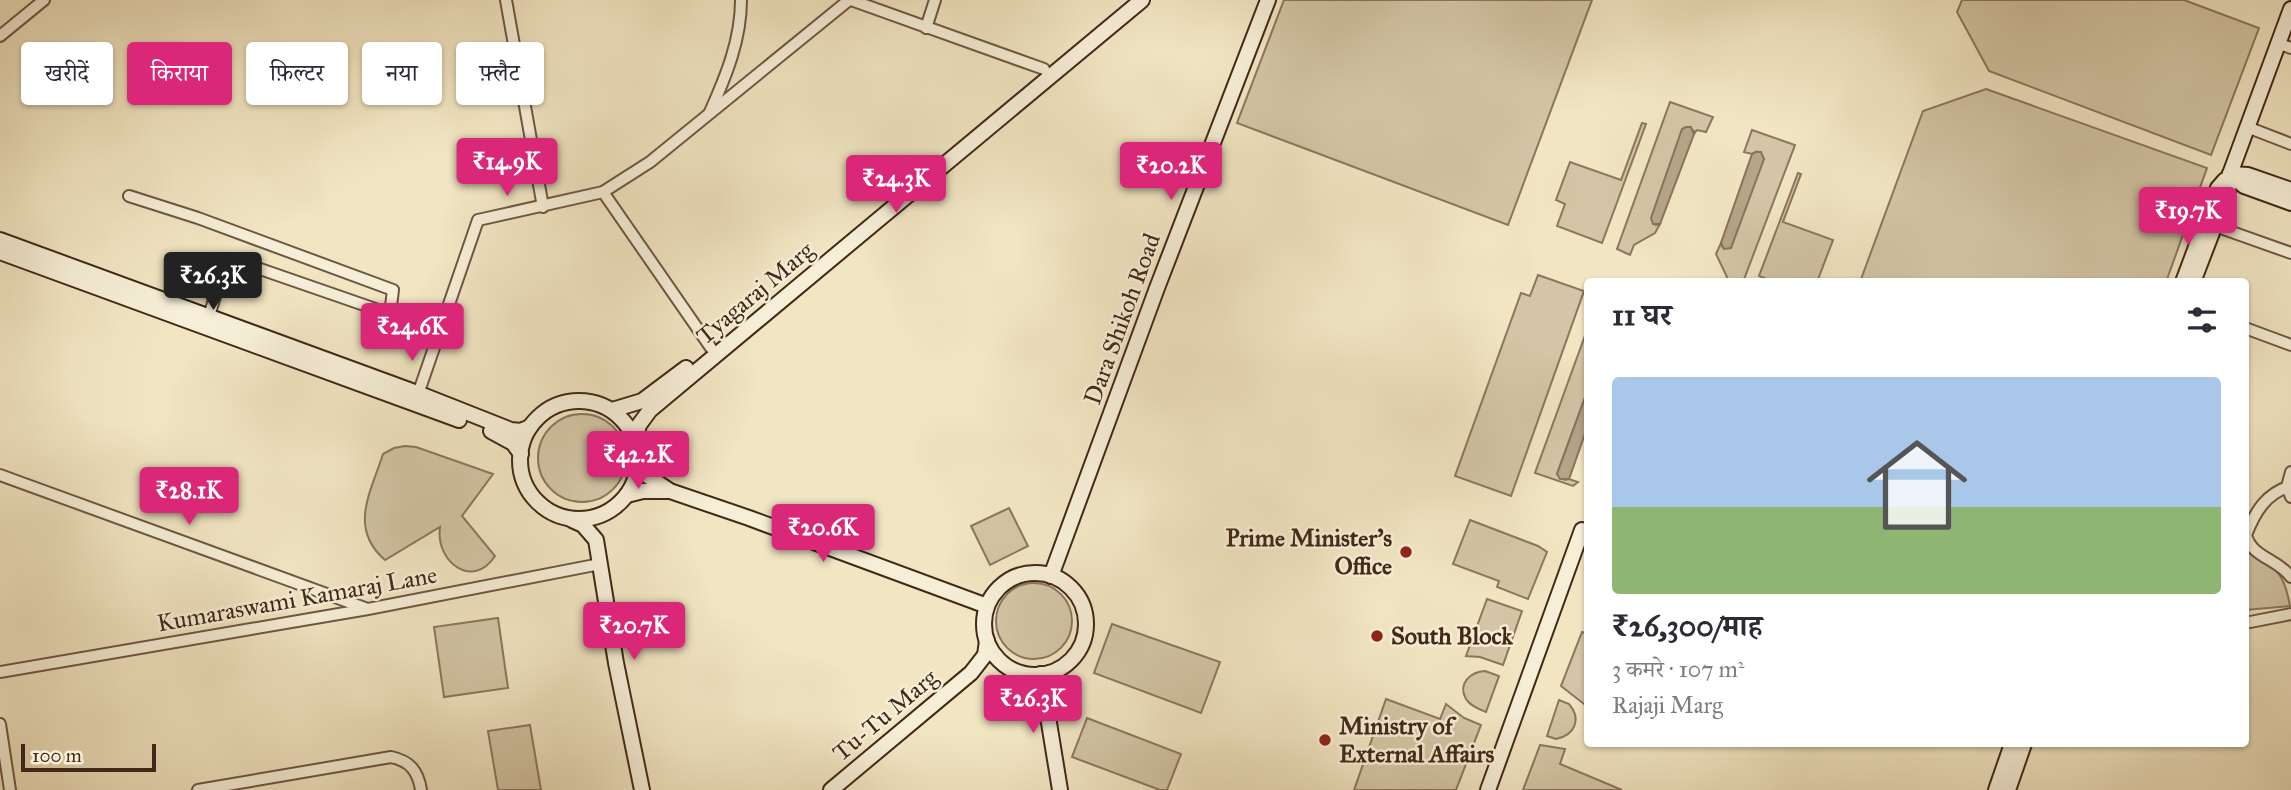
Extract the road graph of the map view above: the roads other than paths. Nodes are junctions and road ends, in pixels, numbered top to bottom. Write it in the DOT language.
graph roads {
  1 [pos="44,0"];
  2 [pos="506,0"];
  3 [pos="741,0"];
  4 [pos="850,0"];
  5 [pos="935,0"];
  6 [pos="1127,0"];
  7 [pos="1142,0"];
  8 [pos="1268,0"];
  9 [pos="2291,9"];
  10 [pos="926,28"];
  11 [pos="0,36"];
  12 [pos="2284,46"];
  13 [pos="1044,69"];
  14 [pos="709,115"];
  15 [pos="2248,127"];
  16 [pos="2291,144"];
  17 [pos="2231,174"];
  18 [pos="2291,190"];
  19 [pos="603,192"];
  20 [pos="129,197"];
  21 [pos="2291,203"];
  22 [pos="543,207"];
  23 [pos="2215,226"];
  24 [pos="0,240"];
  25 [pos="2290,249"];
  26 [pos="0,252"];
  27 [pos="2184,278"];
  28 [pos="2195,278"];
  29 [pos="209,316"];
  30 [pos="2249,329"];
  31 [pos="2291,345"];
  32 [pos="711,348"];
  33 [pos="416,399"];
  34 [pos="646,405"];
  35 [pos="612,410"];
  36 [pos="530,427"];
  37 [pos="635,441"];
  38 [pos="521,454"];
  39 [pos="639,461"];
  40 [pos="2291,472"];
  41 [pos="0,475"];
  42 [pos="2289,490"];
  43 [pos="670,491"];
  44 [pos="627,495"];
  45 [pos="605,514"];
  46 [pos="571,519"];
  47 [pos="2249,528"];
  48 [pos="1582,530"];
  49 [pos="596,540"];
  50 [pos="2249,541"];
  51 [pos="600,564"];
  52 [pos="1052,576"];
  53 [pos="2291,577"];
  54 [pos="987,606"];
  55 [pos="368,609"];
  56 [pos="2291,614"];
  57 [pos="2249,622"];
  58 [pos="987,640"];
  59 [pos="1010,668"];
  60 [pos="0,672"];
  61 [pos="1041,674"];
  62 [pos="0,724"];
  63 [pos="2011,747"];
  64 [pos="2023,747"];
  65 [pos="10,790"];
  66 [pos="198,790"];
  67 [pos="421,790"];
  68 [pos="642,790"];
  69 [pos="831,790"];
  70 [pos="838,790"];
  71 [pos="1060,790"];
  72 [pos="1488,790"];
  73 [pos="1996,790"];
  74 [pos="2008,790"];
  1 -- 11 [label="street"];
  2 -- 22 [label="street"];
  3 -- 14 [label="street"];
  4 -- 10 [label="street"];
  4 -- 14 [label="street"];
  5 -- 10 [label="street"];
  6 -- 13 [label="main road, Tyagaraj Marg"];
  7 -- 34 [label="main road, Tyagaraj Marg"];
  8 -- 52 [label="main road, Dara Shikoh Road"];
  9 -- 12 [label="main road"];
  10 -- 13 [label="street"];
  12 -- 15 [label="main road"];
  13 -- 32 [label="main road, Tyagaraj Marg"];
  14 -- 19 [label="street"];
  15 -- 16 [label="street"];
  15 -- 17 [label="main road"];
  17 -- 18 [label="main road"];
  17 -- 21 [label="main road"];
  17 -- 23 [label="main road"];
  17 -- 27 [label="main road"];
  19 -- 22 [label="street"];
  19 -- 32 [label="street"];
  20 -- 29 [label="street"];
  22 -- 33 [label="street"];
  23 -- 25 [label="street"];
  23 -- 28 [label="main road"];
  24 -- 29 [label="main road"];
  26 -- 33 [label="main road"];
  29 -- 33 [label="main road"];
  30 -- 31 [label="street"];
  32 -- 34 [label="main road, Tyagaraj Marg"];
  33 -- 36 [label="main road"];
  33 -- 38 [label="main road"];
  34 -- 35 [label="main road, Tyagaraj Marg"];
  34 -- 37 [label="main road, Tyagaraj Marg"];
  35 -- 36 [label="main road"];
  35 -- 37 [label="main road"];
  36 -- 38 [label="main road"];
  37 -- 39 [label="main road"];
  38 -- 46 [label="main road"];
  39 -- 43 [label="main road"];
  39 -- 44 [label="main road"];
  40 -- 42 [label="street"];
  41 -- 55 [label="street"];
  42 -- 47 [label="street"];
  43 -- 44 [label="main road"];
  43 -- 54 [label="main road"];
  44 -- 45 [label="main road"];
  45 -- 46 [label="main road"];
  45 -- 49 [label="main road"];
  46 -- 49 [label="main road"];
  48 -- 72 [label="main road"];
  49 -- 51 [label="main road"];
  50 -- 53 [label="street"];
  51 -- 55 [label="street, Kumaraswami Kamaraj Lane"];
  51 -- 68 [label="main road"];
  52 -- 54 [label="main road"];
  52 -- 61 [label="main road"];
  54 -- 58 [label="main road"];
  55 -- 60 [label="street, Kumaraswami Kamaraj Lane"];
  56 -- 57 [label="street"];
  58 -- 59 [label="main road"];
  58 -- 69 [label="main road, Tu-Tu Marg"];
  59 -- 61 [label="main road"];
  59 -- 70 [label="main road, Tu-Tu Marg"];
  61 -- 71 [label="main road"];
  62 -- 65 [label="street"];
  63 -- 73 [label="main road"];
  64 -- 74 [label="main road"];
  66 -- 67 [label="street"];
}
